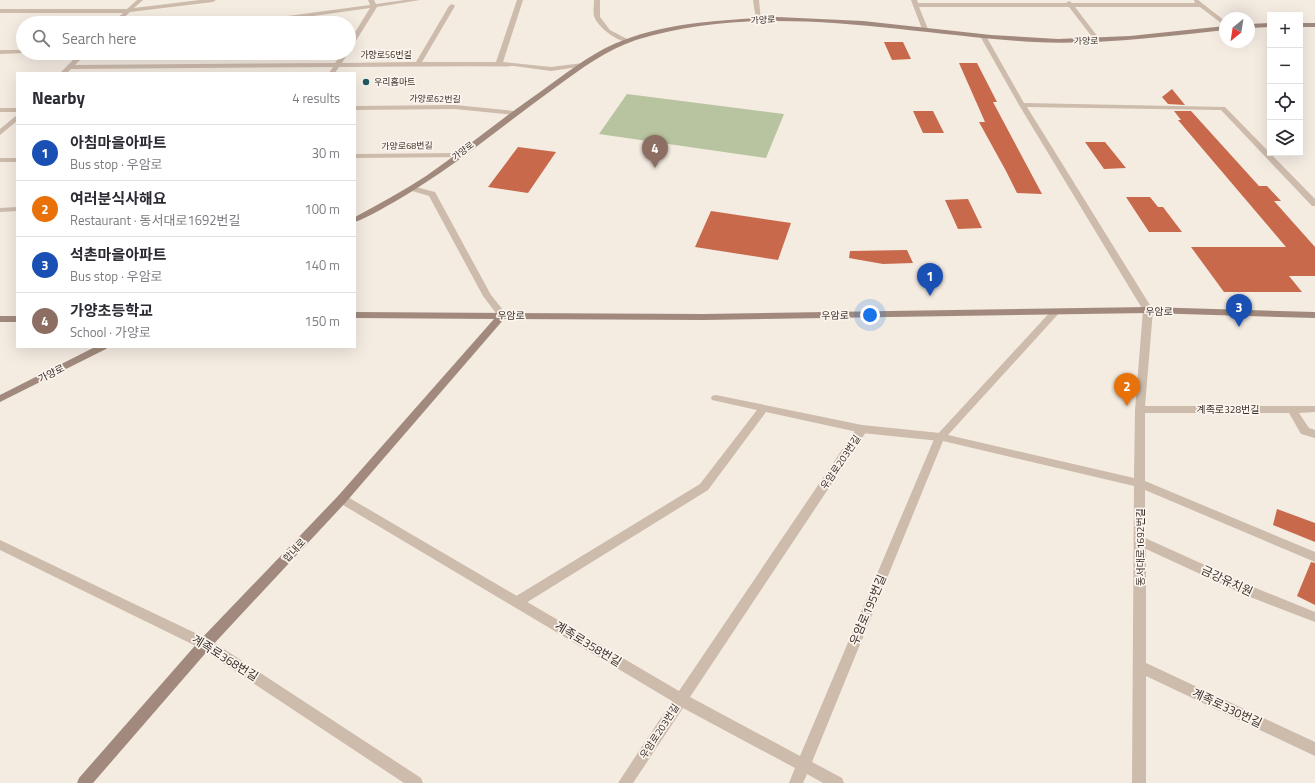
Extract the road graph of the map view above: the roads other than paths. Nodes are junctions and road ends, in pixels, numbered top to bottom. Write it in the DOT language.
graph roads {
  1 [pos="140,0"];
  2 [pos="213,0"];
  3 [pos="371,0"];
  4 [pos="417,0"];
  5 [pos="520,0"];
  6 [pos="597,0"];
  7 [pos="756,0"];
  8 [pos="1066,0"];
  9 [pos="1194,0"];
  10 [pos="915,2"];
  11 [pos="1200,5"];
  12 [pos="452,6"];
  13 [pos="1071,6"];
  14 [pos="374,7"];
  15 [pos="0,11"];
  16 [pos="128,11"];
  17 [pos="123,16"];
  18 [pos="305,16"];
  19 [pos="1219,19"];
  20 [pos="759,20"];
  21 [pos="1267,25"];
  22 [pos="1303,25"];
  23 [pos="1315,25"];
  24 [pos="1255,26"];
  25 [pos="926,29"];
  26 [pos="1219,29"];
  27 [pos="356,36"];
  28 [pos="983,36"];
  29 [pos="627,41"];
  30 [pos="1098,41"];
  31 [pos="0,52"];
  32 [pos="16,52"];
  33 [pos="77,60"];
  34 [pos="341,60"];
  35 [pos="338,64"];
  36 [pos="418,64"];
  37 [pos="499,64"];
  38 [pos="583,65"];
  39 [pos="70,67"];
  40 [pos="64,72"];
  41 [pos="333,72"];
  42 [pos="1022,105"];
  43 [pos="356,108"];
  44 [pos="0,110"];
  45 [pos="16,110"];
  46 [pos="514,113"];
  47 [pos="16,118"];
  48 [pos="0,133"];
  49 [pos="459,155"];
  50 [pos="356,156"];
  51 [pos="0,160"];
  52 [pos="16,160"];
  53 [pos="412,188"];
  54 [pos="1315,204"];
  55 [pos="16,209"];
  56 [pos="0,210"];
  57 [pos="356,219"];
  58 [pos="1056,310"];
  59 [pos="1148,310"];
  60 [pos="356,314"];
  61 [pos="502,315"];
  62 [pos="1315,315"];
  63 [pos="0,319"];
  64 [pos="16,319"];
  65 [pos="101,348"];
  66 [pos="716,398"];
  67 [pos="0,399"];
  68 [pos="764,408"];
  69 [pos="1292,409"];
  70 [pos="1315,409"];
  71 [pos="1140,410"];
  72 [pos="862,429"];
  73 [pos="1315,434"];
  74 [pos="940,436"];
  75 [pos="1140,483"];
  76 [pos="342,499"];
  77 [pos="1140,541"];
  78 [pos="0,545"];
  79 [pos="1315,557"];
  80 [pos="517,602"];
  81 [pos="1315,617"];
  82 [pos="205,644"];
  83 [pos="1139,666"];
  84 [pos="680,699"];
  85 [pos="1310,747"];
  86 [pos="1315,758"];
  87 [pos="804,764"];
  88 [pos="84,783"];
  89 [pos="416,783"];
  90 [pos="625,783"];
  91 [pos="796,783"];
  92 [pos="837,783"];
  93 [pos="1139,783"];
  1 -- 16 [label="street"];
  2 -- 16 [label="street"];
  3 -- 14 [label="street"];
  4 -- 14 [label="street"];
  5 -- 37 [label="street"];
  6 -- 29 [label="street"];
  7 -- 20 [label="street"];
  8 -- 13 [label="street"];
  9 -- 11 [label="street"];
  10 -- 13 [label="street"];
  10 -- 25 [label="street"];
  11 -- 13 [label="street"];
  11 -- 19 [label="street"];
  12 -- 36 [label="street"];
  13 -- 30 [label="street"];
  14 -- 18 [label="street"];
  14 -- 27 [label="street"];
  15 -- 16 [label="street"];
  16 -- 17 [label="street"];
  20 -- 25 [label="street, 가양로"];
  20 -- 29 [label="street, 가양로"];
  21 -- 24 [label="street"];
  22 -- 23 [label="street"];
  25 -- 28 [label="street, 가양로"];
  26 -- 30 [label="street, 가양로"];
  28 -- 30 [label="street, 가양로"];
  28 -- 42 [label="street"];
  29 -- 38 [label="street, 가양로"];
  31 -- 32 [label="street"];
  33 -- 39 [label="street"];
  34 -- 35 [label="street"];
  35 -- 36 [label="street, 가양로56번길"];
  35 -- 39 [label="street, 가양로56번길"];
  35 -- 41 [label="street"];
  36 -- 37 [label="street, 가양로56번길"];
  37 -- 38 [label="street, 가양로56번길"];
  38 -- 46 [label="street, 가양로"];
  39 -- 40 [label="street"];
  42 -- 54 [label="street"];
  42 -- 59 [label="street"];
  43 -- 46 [label="street, 가양로62번길"];
  44 -- 45 [label="street"];
  46 -- 49 [label="street, 가양로"];
  47 -- 48 [label="street"];
  49 -- 50 [label="street, 가양로68번길"];
  49 -- 53 [label="street, 가양로"];
  51 -- 52 [label="street"];
  53 -- 57 [label="street, 가양로"];
  53 -- 61 [label="street"];
  55 -- 56 [label="street"];
  58 -- 59 [label="street, 우암로"];
  58 -- 61 [label="street, 우암로"];
  58 -- 74 [label="street, 우암로195번길"];
  59 -- 62 [label="street, 우암로"];
  59 -- 71 [label="street, 동서대로1692번길"];
  60 -- 61 [label="street, 우암로"];
  61 -- 76 [label="street, 합내로"];
  63 -- 64 [label="street"];
  65 -- 67 [label="street, 가양로"];
  66 -- 68 [label="street"];
  68 -- 72 [label="street, 우암로203번길"];
  68 -- 80 [label="street"];
  69 -- 70 [label="street, 계족로328번길"];
  69 -- 71 [label="street, 계족로328번길"];
  69 -- 73 [label="street"];
  71 -- 75 [label="street, 동서대로1692번길"];
  72 -- 74 [label="street"];
  72 -- 84 [label="street, 우암로203번길"];
  74 -- 75 [label="street"];
  74 -- 87 [label="street, 우암로195번길"];
  75 -- 77 [label="street, 동서대로1692번길"];
  75 -- 79 [label="street"];
  76 -- 80 [label="street, 계족로358번길"];
  76 -- 82 [label="street, 합내로"];
  77 -- 81 [label="street, 금강유치원"];
  77 -- 83 [label="street, 동서대로1692번길"];
  78 -- 82 [label="street, 계족로368번길"];
  80 -- 84 [label="street, 계족로358번길"];
  82 -- 88 [label="street, 합내로"];
  82 -- 89 [label="street, 계족로368번길"];
  83 -- 85 [label="street, 계족로330번길"];
  83 -- 93 [label="street, 동서대로1692번길"];
  84 -- 87 [label="street, 계족로358번길"];
  84 -- 90 [label="street, 우암로203번길"];
  85 -- 86 [label="street"];
  87 -- 91 [label="street, 우암로195번길"];
  87 -- 92 [label="street, 계족로358번길"];
}
